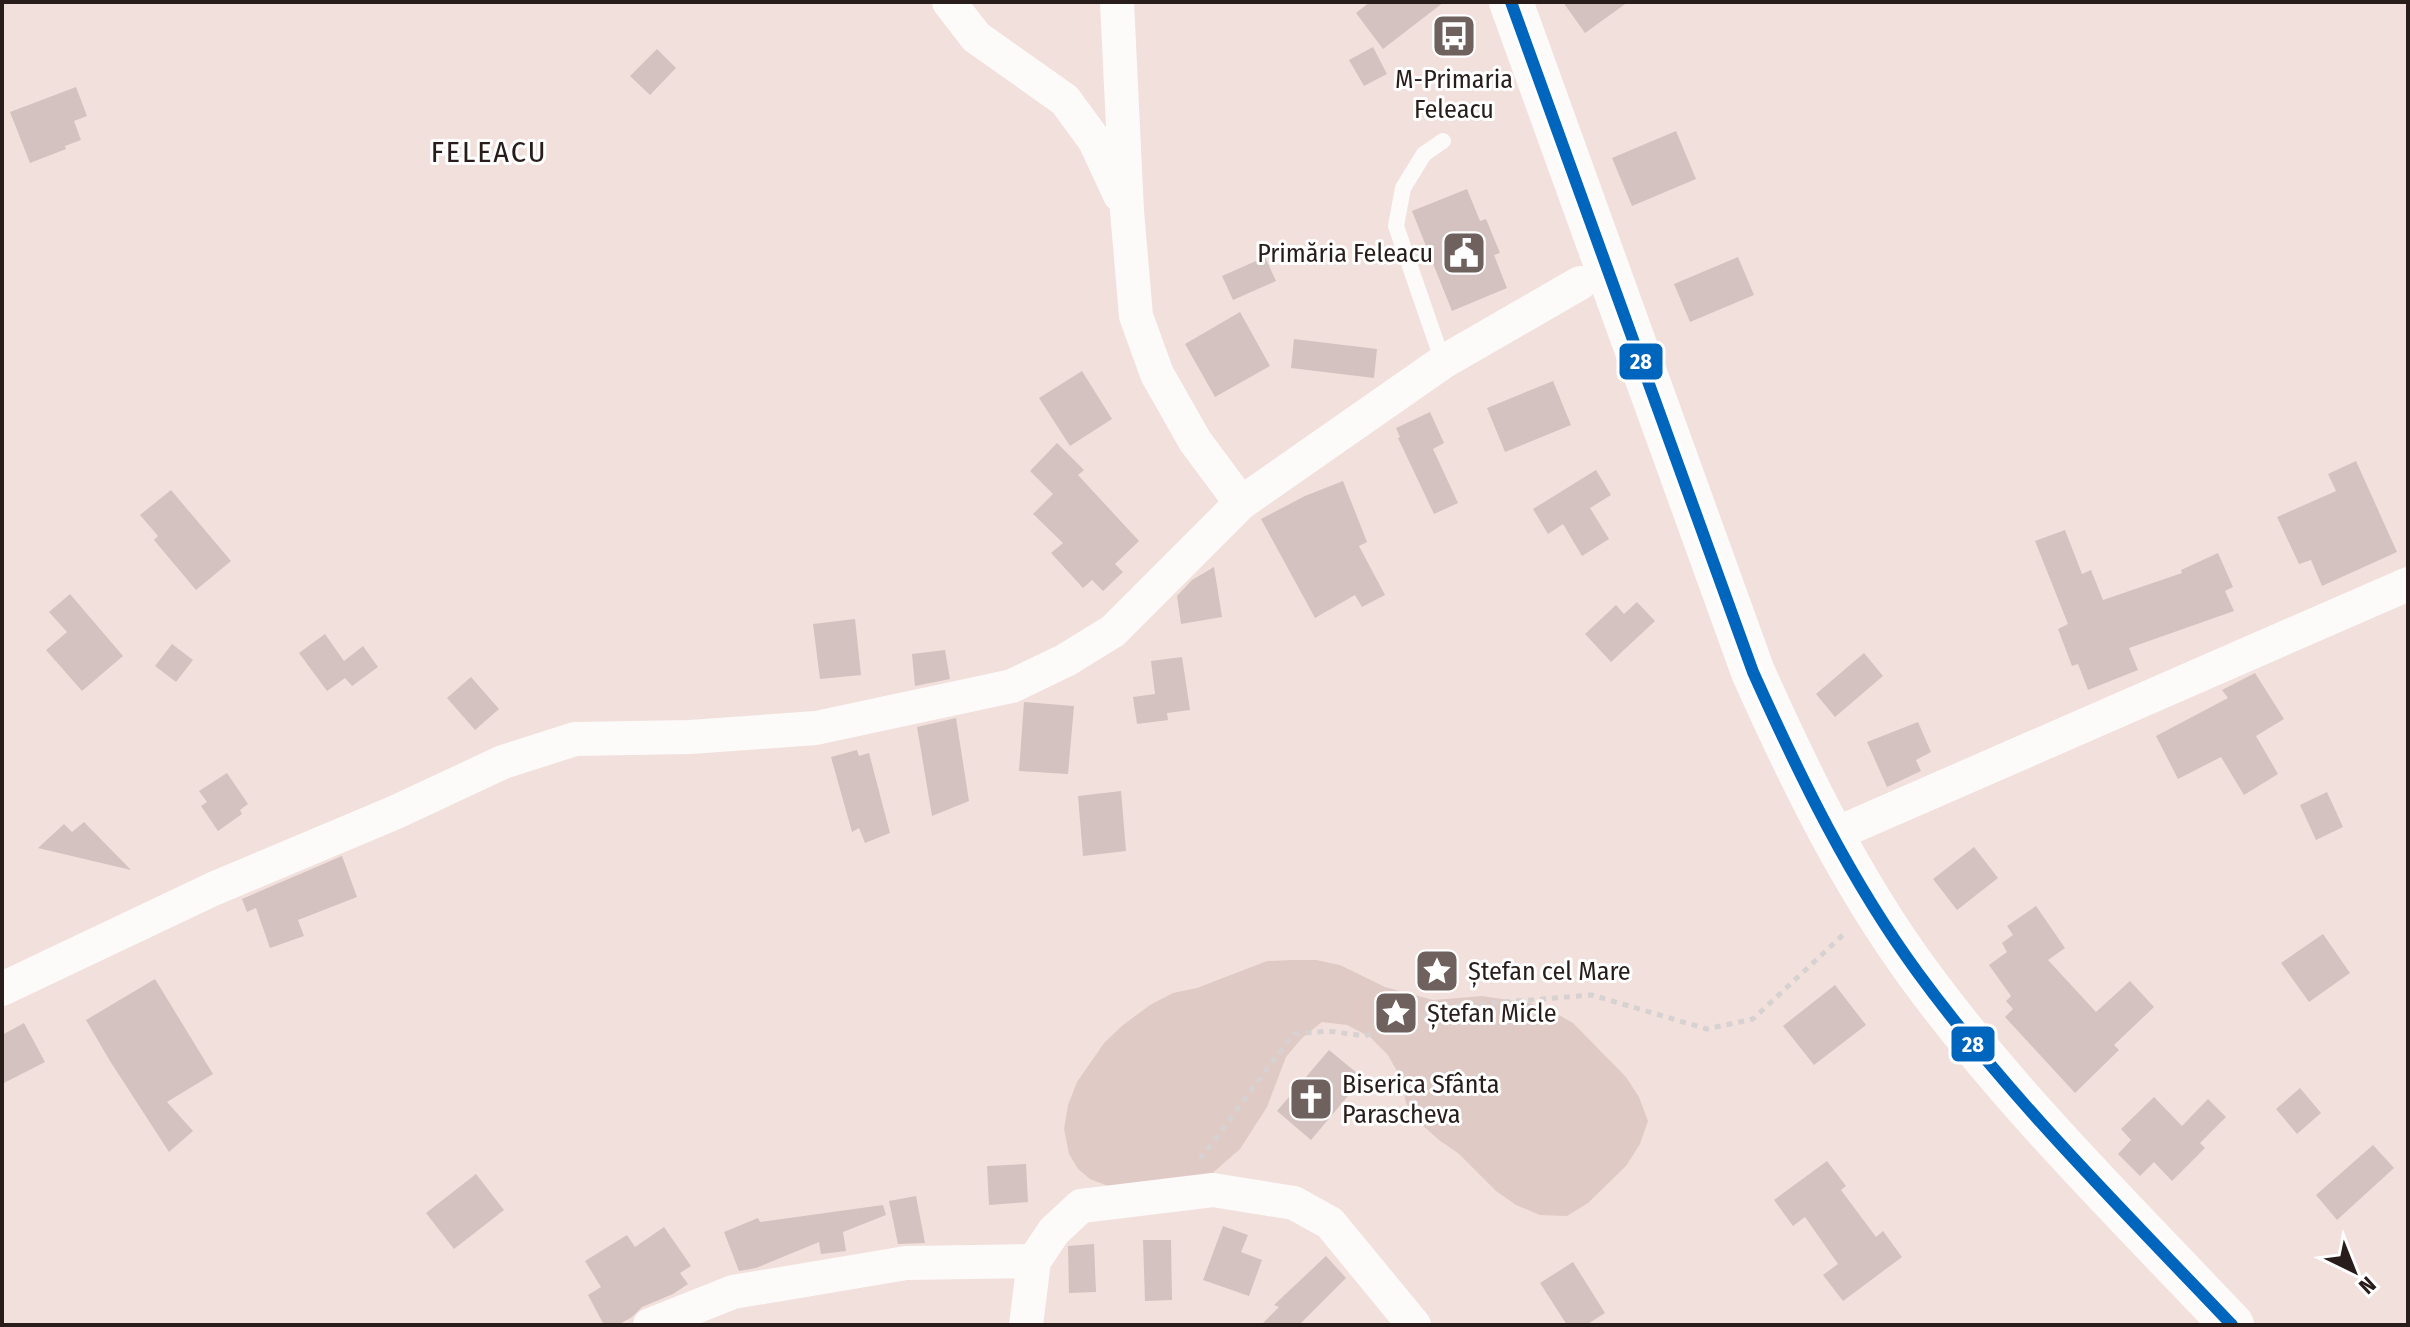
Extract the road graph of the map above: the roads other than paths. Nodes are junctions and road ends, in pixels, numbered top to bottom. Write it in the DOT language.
graph roads {
  1 [pos="949,2"];
  2 [pos="1117,2"];
  3 [pos="1478,2"];
  4 [pos="1511,2"];
  5 [pos="1443,141"];
  6 [pos="1127,211"];
  7 [pos="1580,283"];
  8 [pos="1443,362"];
  9 [pos="1241,503"];
  10 [pos="2408,584"];
  11 [pos="1831,836"];
  12 [pos="2,989"];
  13 [pos="1034,1261"];
  14 [pos="650,1325"];
  15 [pos="1026,1325"];
  16 [pos="1414,1325"];
  17 [pos="2190,1325"];
  18 [pos="2232,1325"];
  1 -- 6 [label="street"];
  2 -- 6 [label="street"];
  3 -- 7 [label="main road"];
  4 -- 11 [label="main road"];
  5 -- 8 [label="lane"];
  6 -- 9 [label="street"];
  7 -- 8 [label="street"];
  7 -- 17 [label="main road"];
  8 -- 9 [label="street"];
  9 -- 12 [label="street"];
  10 -- 11 [label="street"];
  11 -- 18 [label="main road"];
  13 -- 14 [label="street"];
  13 -- 15 [label="street"];
  13 -- 16 [label="street"];
}
